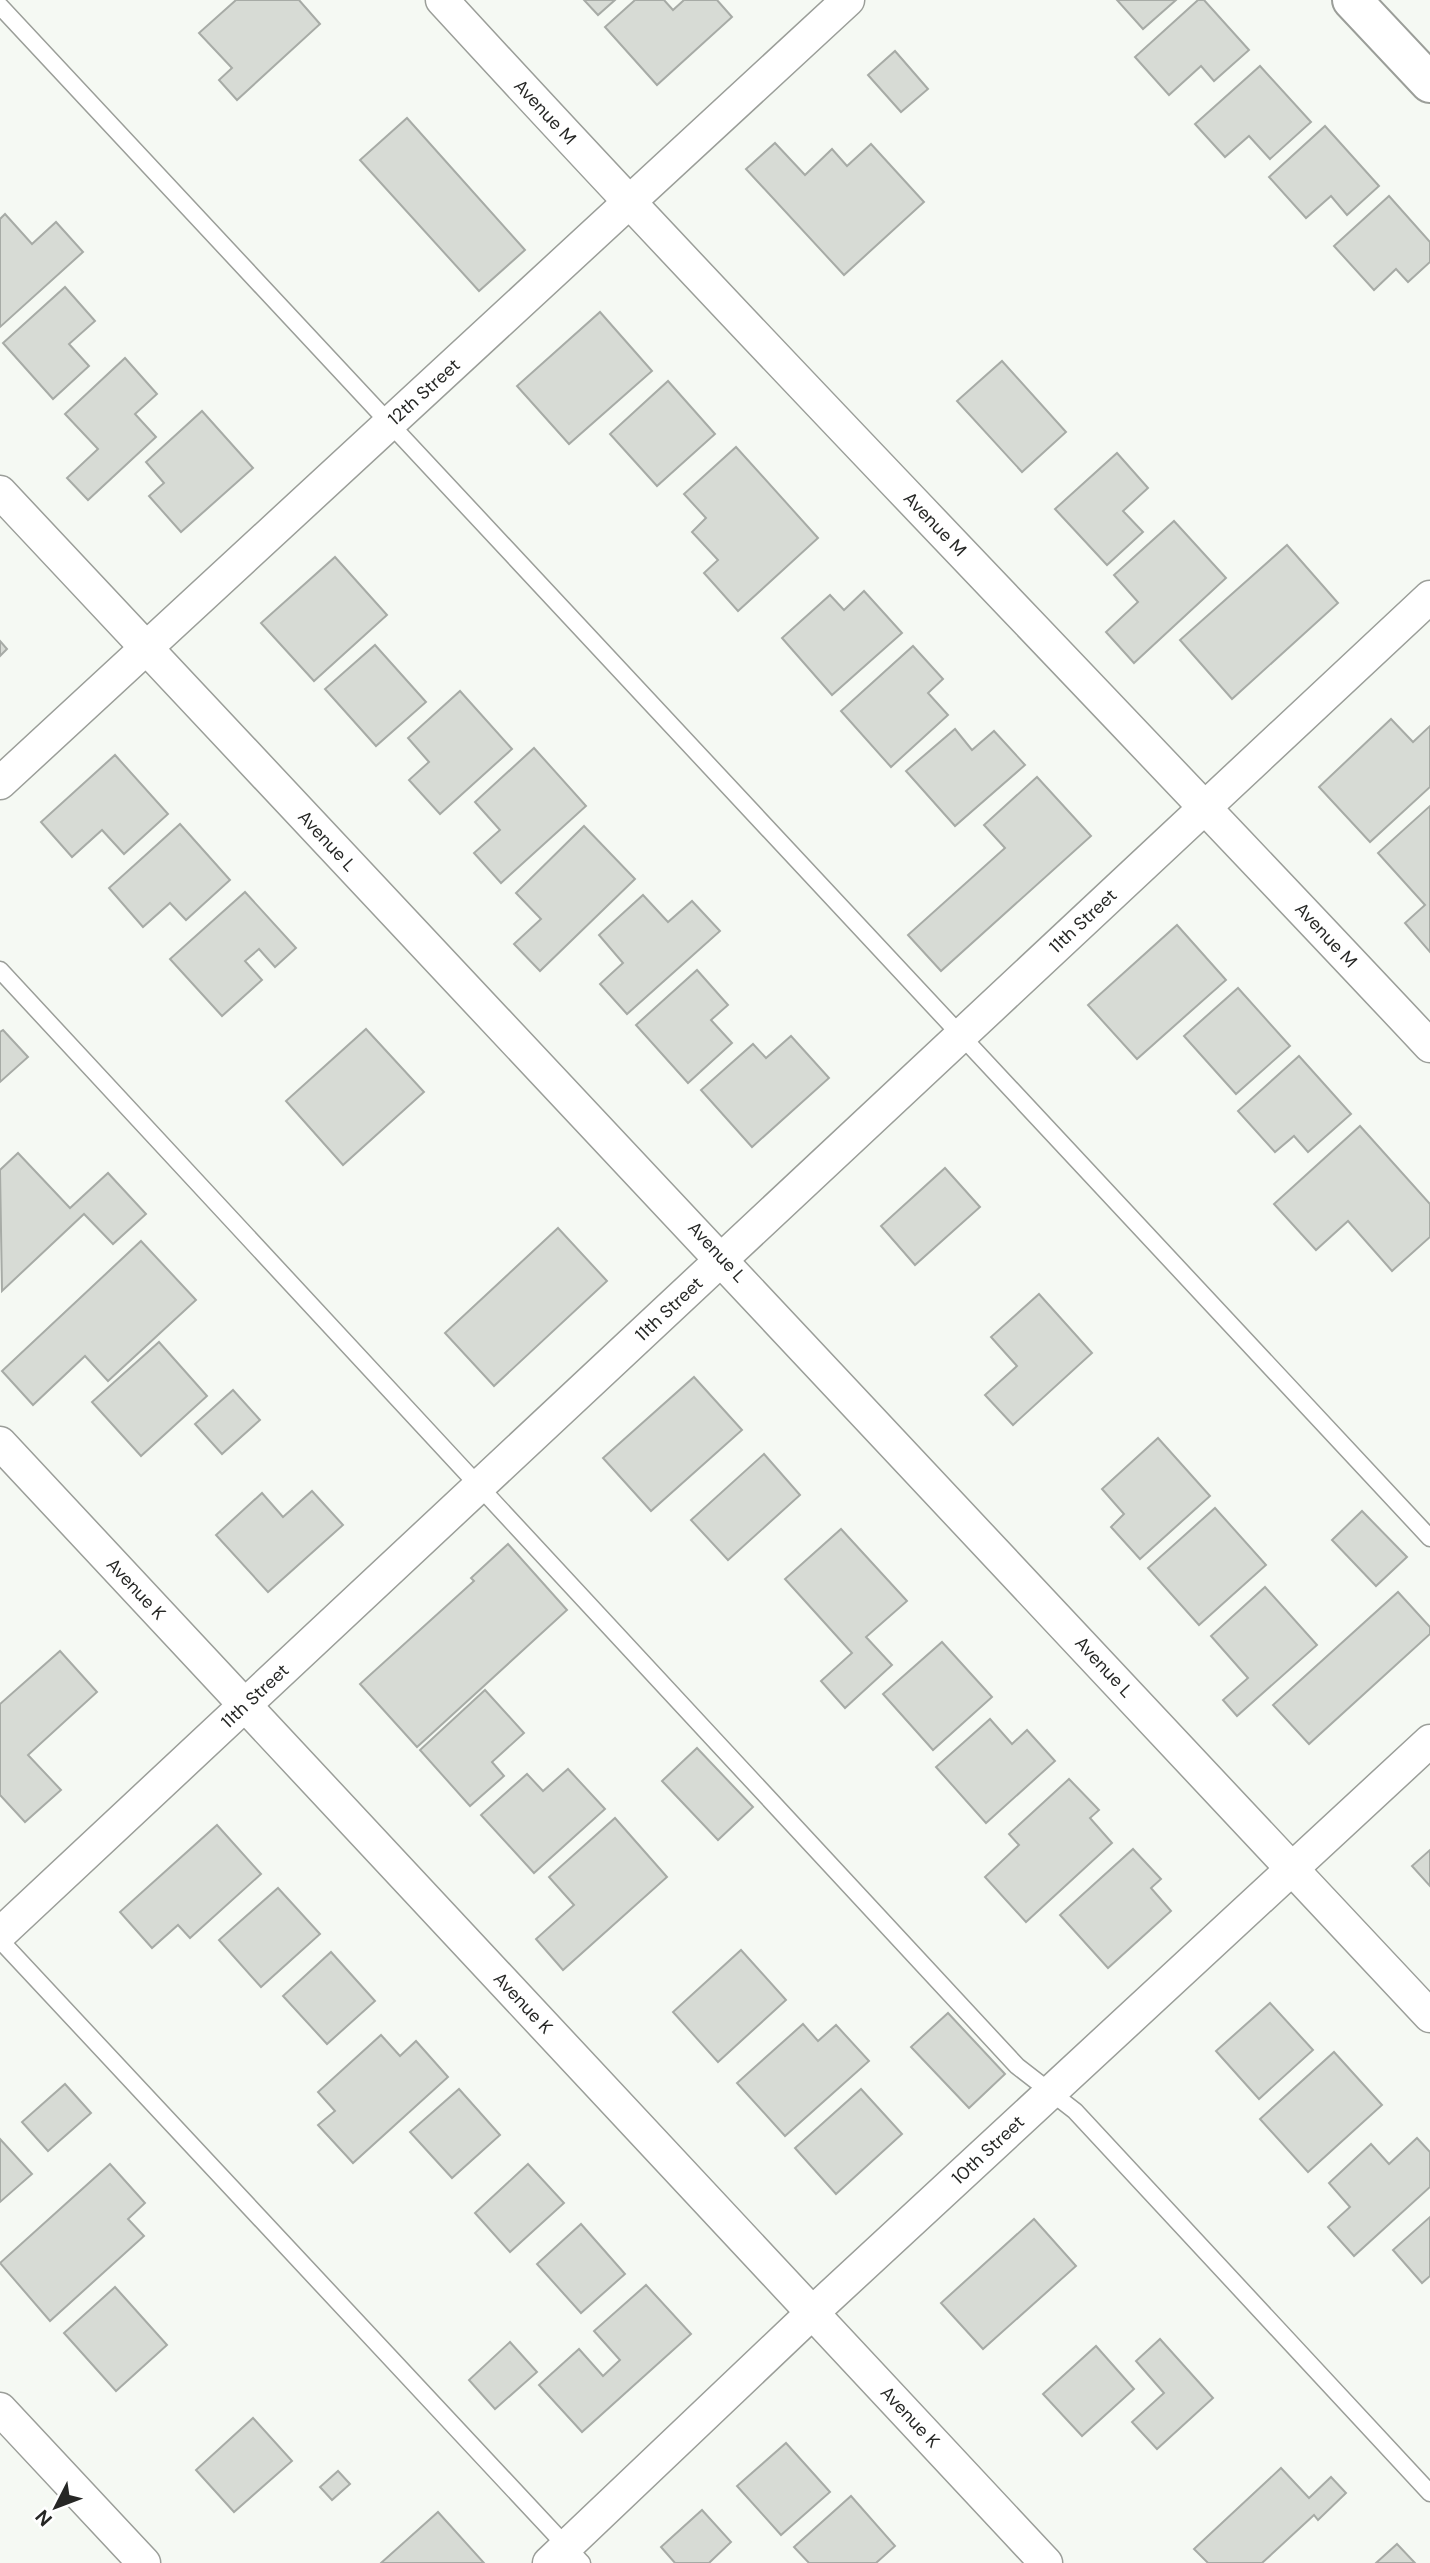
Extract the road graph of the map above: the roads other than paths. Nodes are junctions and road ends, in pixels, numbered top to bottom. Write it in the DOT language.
graph roads {
  1 [pos="442,0"];
  2 [pos="848,0"];
  3 [pos="1352,0"];
  4 [pos="0,6"];
  5 [pos="1430,83"];
  6 [pos="629,204"];
  7 [pos="390,423"];
  8 [pos="0,492"];
  9 [pos="1430,597"];
  10 [pos="144,648"];
  11 [pos="0,783"];
  12 [pos="1206,807"];
  13 [pos="0,970"];
  14 [pos="961,1035"];
  15 [pos="1430,1046"];
  16 [pos="723,1259"];
  17 [pos="0,1443"];
  18 [pos="479,1486"];
  19 [pos="1430,1538"];
  20 [pos="245,1705"];
  21 [pos="1430,1741"];
  22 [pos="1292,1868"];
  23 [pos="0,1934"];
  24 [pos="0,1940"];
  25 [pos="1430,2016"];
  26 [pos="1051,2092"];
  27 [pos="812,2313"];
  28 [pos="0,2409"];
  29 [pos="1430,2493"];
  30 [pos="566,2558"];
  31 [pos="144,2563"];
  32 [pos="1046,2563"];
  1 -- 6 [label="street, Avenue M"];
  2 -- 6 [label="street, 12th Street"];
  3 -- 5 [label="street"];
  4 -- 7 [label="lane"];
  6 -- 7 [label="street, 12th Street"];
  6 -- 12 [label="street, Avenue M"];
  7 -- 10 [label="street, 12th Street"];
  7 -- 14 [label="lane"];
  8 -- 10 [label="street, Avenue L"];
  9 -- 12 [label="street, 11th Street"];
  10 -- 11 [label="street, 12th Street"];
  10 -- 16 [label="street, Avenue L"];
  12 -- 14 [label="street, 11th Street"];
  12 -- 15 [label="street, Avenue M"];
  13 -- 18 [label="lane"];
  14 -- 16 [label="street, 11th Street"];
  14 -- 19 [label="lane"];
  16 -- 18 [label="street, 11th Street"];
  16 -- 22 [label="street, Avenue L"];
  17 -- 20 [label="street, Avenue K"];
  18 -- 20 [label="street, 11th Street"];
  18 -- 26 [label="lane"];
  20 -- 23 [label="street, 11th Street"];
  20 -- 27 [label="street, Avenue K"];
  21 -- 22 [label="street, 10th Street"];
  22 -- 25 [label="street, Avenue L"];
  22 -- 26 [label="street, 10th Street"];
  24 -- 30 [label="lane"];
  26 -- 27 [label="street, 10th Street"];
  26 -- 29 [label="lane"];
  27 -- 30 [label="street, 10th Street"];
  27 -- 32 [label="street, Avenue K"];
  28 -- 31 [label="street"];
}
